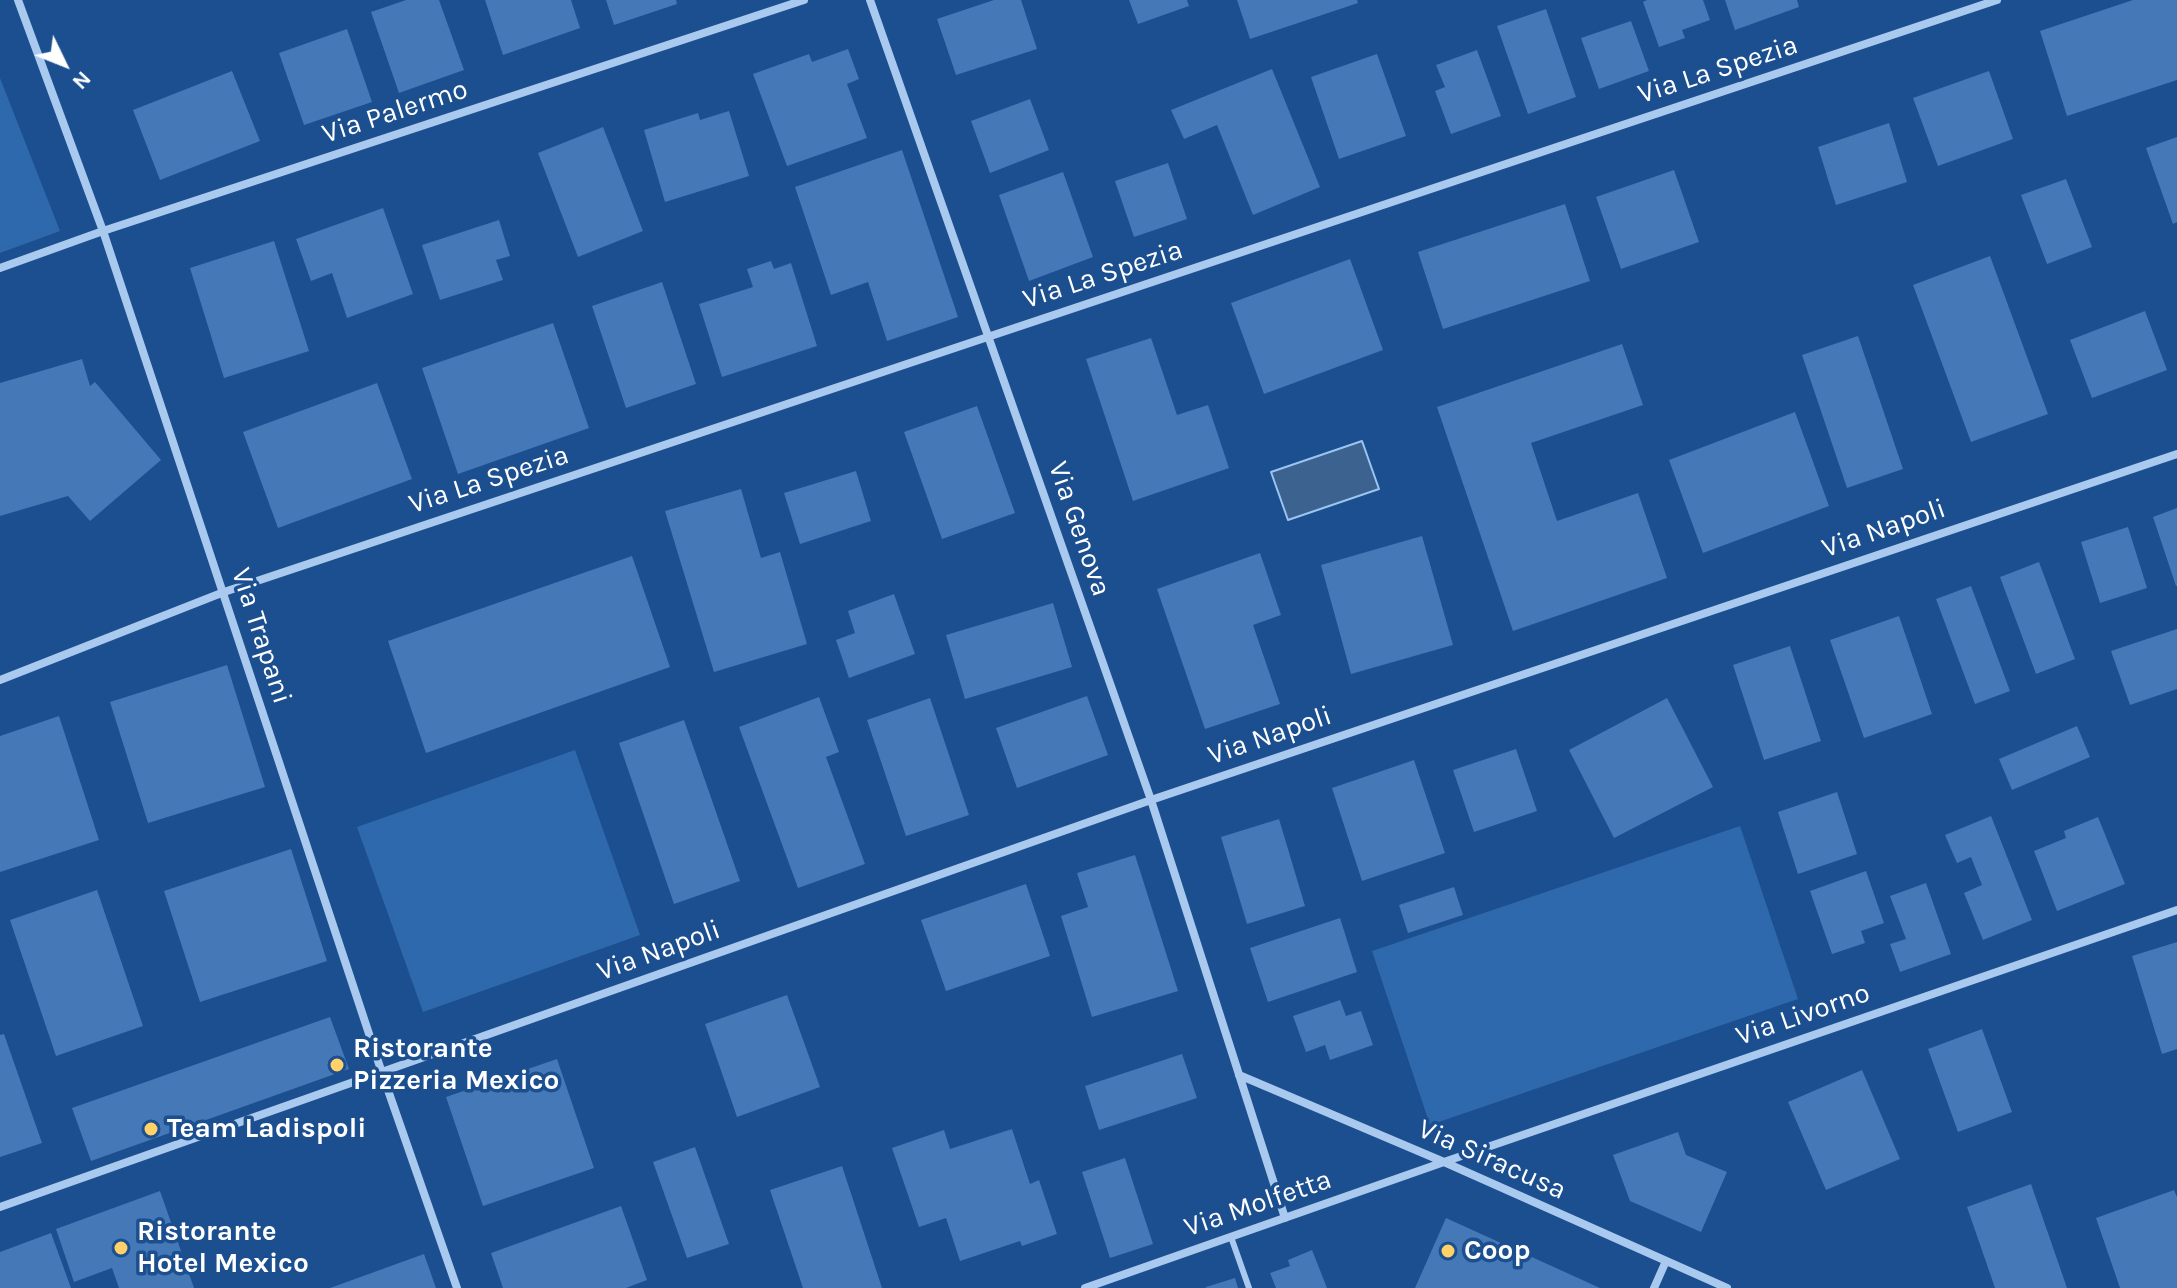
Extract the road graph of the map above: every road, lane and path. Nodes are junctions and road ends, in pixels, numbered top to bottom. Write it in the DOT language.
graph roads {
  1 [pos="18,0"];
  2 [pos="804,0"];
  3 [pos="870,0"];
  4 [pos="1997,0"];
  5 [pos="103,231"];
  6 [pos="0,268"];
  7 [pos="987,336"];
  8 [pos="2177,454"];
  9 [pos="224,592"];
  10 [pos="0,680"];
  11 [pos="1151,800"];
  12 [pos="2177,910"];
  13 [pos="382,1073"];
  14 [pos="1239,1075"];
  15 [pos="1444,1162"];
  16 [pos="0,1207"];
  17 [pos="1285,1218"];
  18 [pos="1231,1237"];
  19 [pos="1666,1261"];
  20 [pos="457,1288"];
  21 [pos="1085,1288"];
  22 [pos="1249,1288"];
  23 [pos="1654,1288"];
  24 [pos="1727,1288"];
  1 -- 5 [label="street, Via Trapani"];
  2 -- 5 [label="street, Via Palermo"];
  3 -- 7 [label="street, Via Genova"];
  4 -- 7 [label="street, Via La Spezia"];
  5 -- 6 [label="street, Via Palermo"];
  5 -- 9 [label="street, Via Trapani"];
  7 -- 9 [label="street, Via La Spezia"];
  7 -- 11 [label="street, Via Genova"];
  8 -- 11 [label="street, Via Napoli"];
  9 -- 10 [label="street, Via La Spezia"];
  9 -- 13 [label="street, Via Trapani"];
  11 -- 13 [label="street, Via Napoli"];
  11 -- 14 [label="street, Via Genova"];
  12 -- 15 [label="street, Via Livorno"];
  13 -- 16 [label="street, Via Napoli"];
  13 -- 20 [label="street, Via Trapani"];
  14 -- 15 [label="street, Via Siracusa"];
  14 -- 17 [label="street, Via Genova"];
  15 -- 17 [label="street, Via Molfetta"];
  15 -- 19 [label="street, Via Siracusa"];
  17 -- 18 [label="street, Via Molfetta"];
  18 -- 21 [label="street, Via Molfetta"];
  18 -- 22 [label="lane"];
  19 -- 23 [label="street"];
  19 -- 24 [label="street, Via Siracusa"];
}
